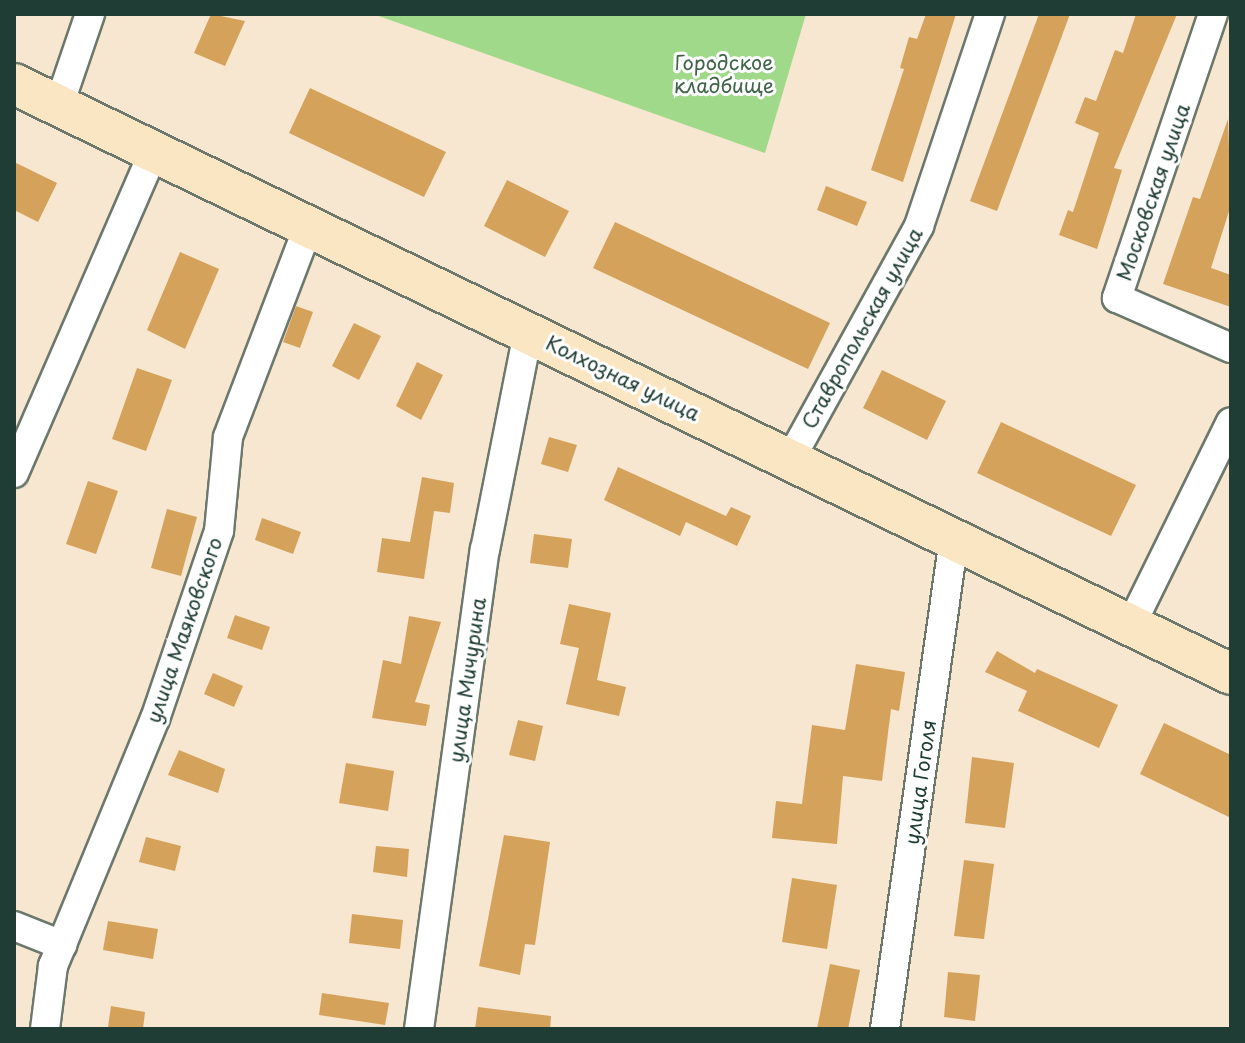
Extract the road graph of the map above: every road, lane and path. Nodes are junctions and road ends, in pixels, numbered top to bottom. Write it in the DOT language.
graph roads {
  1 [pos="90,14"];
  2 [pos="990,14"];
  3 [pos="1213,14"];
  4 [pos="14,84"];
  5 [pos="59,105"];
  6 [pos="152,155"];
  7 [pos="308,227"];
  8 [pos="528,332"];
  9 [pos="1231,348"];
  10 [pos="1231,422"];
  11 [pos="791,458"];
  12 [pos="14,473"];
  13 [pos="954,535"];
  14 [pos="1131,625"];
  15 [pos="1231,674"];
  16 [pos="14,926"];
  17 [pos="62,945"];
  18 [pos="45,1029"];
  19 [pos="419,1029"];
  20 [pos="885,1029"];
  1 -- 5 [label="street"];
  2 -- 11 [label="street, Ставропольская улица"];
  3 -- 9 [label="street, Московская улица"];
  4 -- 5 [label="main road, Колхозная улица"];
  5 -- 6 [label="main road, Колхозная улица"];
  6 -- 7 [label="main road, Колхозная улица"];
  6 -- 12 [label="street"];
  7 -- 8 [label="main road, Колхозная улица"];
  7 -- 17 [label="street, улица Маяковского"];
  8 -- 11 [label="main road, Колхозная улица"];
  8 -- 19 [label="street, улица Мичурина"];
  10 -- 14 [label="street"];
  11 -- 13 [label="main road, Колхозная улица"];
  13 -- 14 [label="main road, Колхозная улица"];
  13 -- 20 [label="street, улица Гоголя"];
  14 -- 15 [label="main road, Колхозная улица"];
  16 -- 17 [label="street"];
  17 -- 18 [label="street, улица Маяковского"];
}
